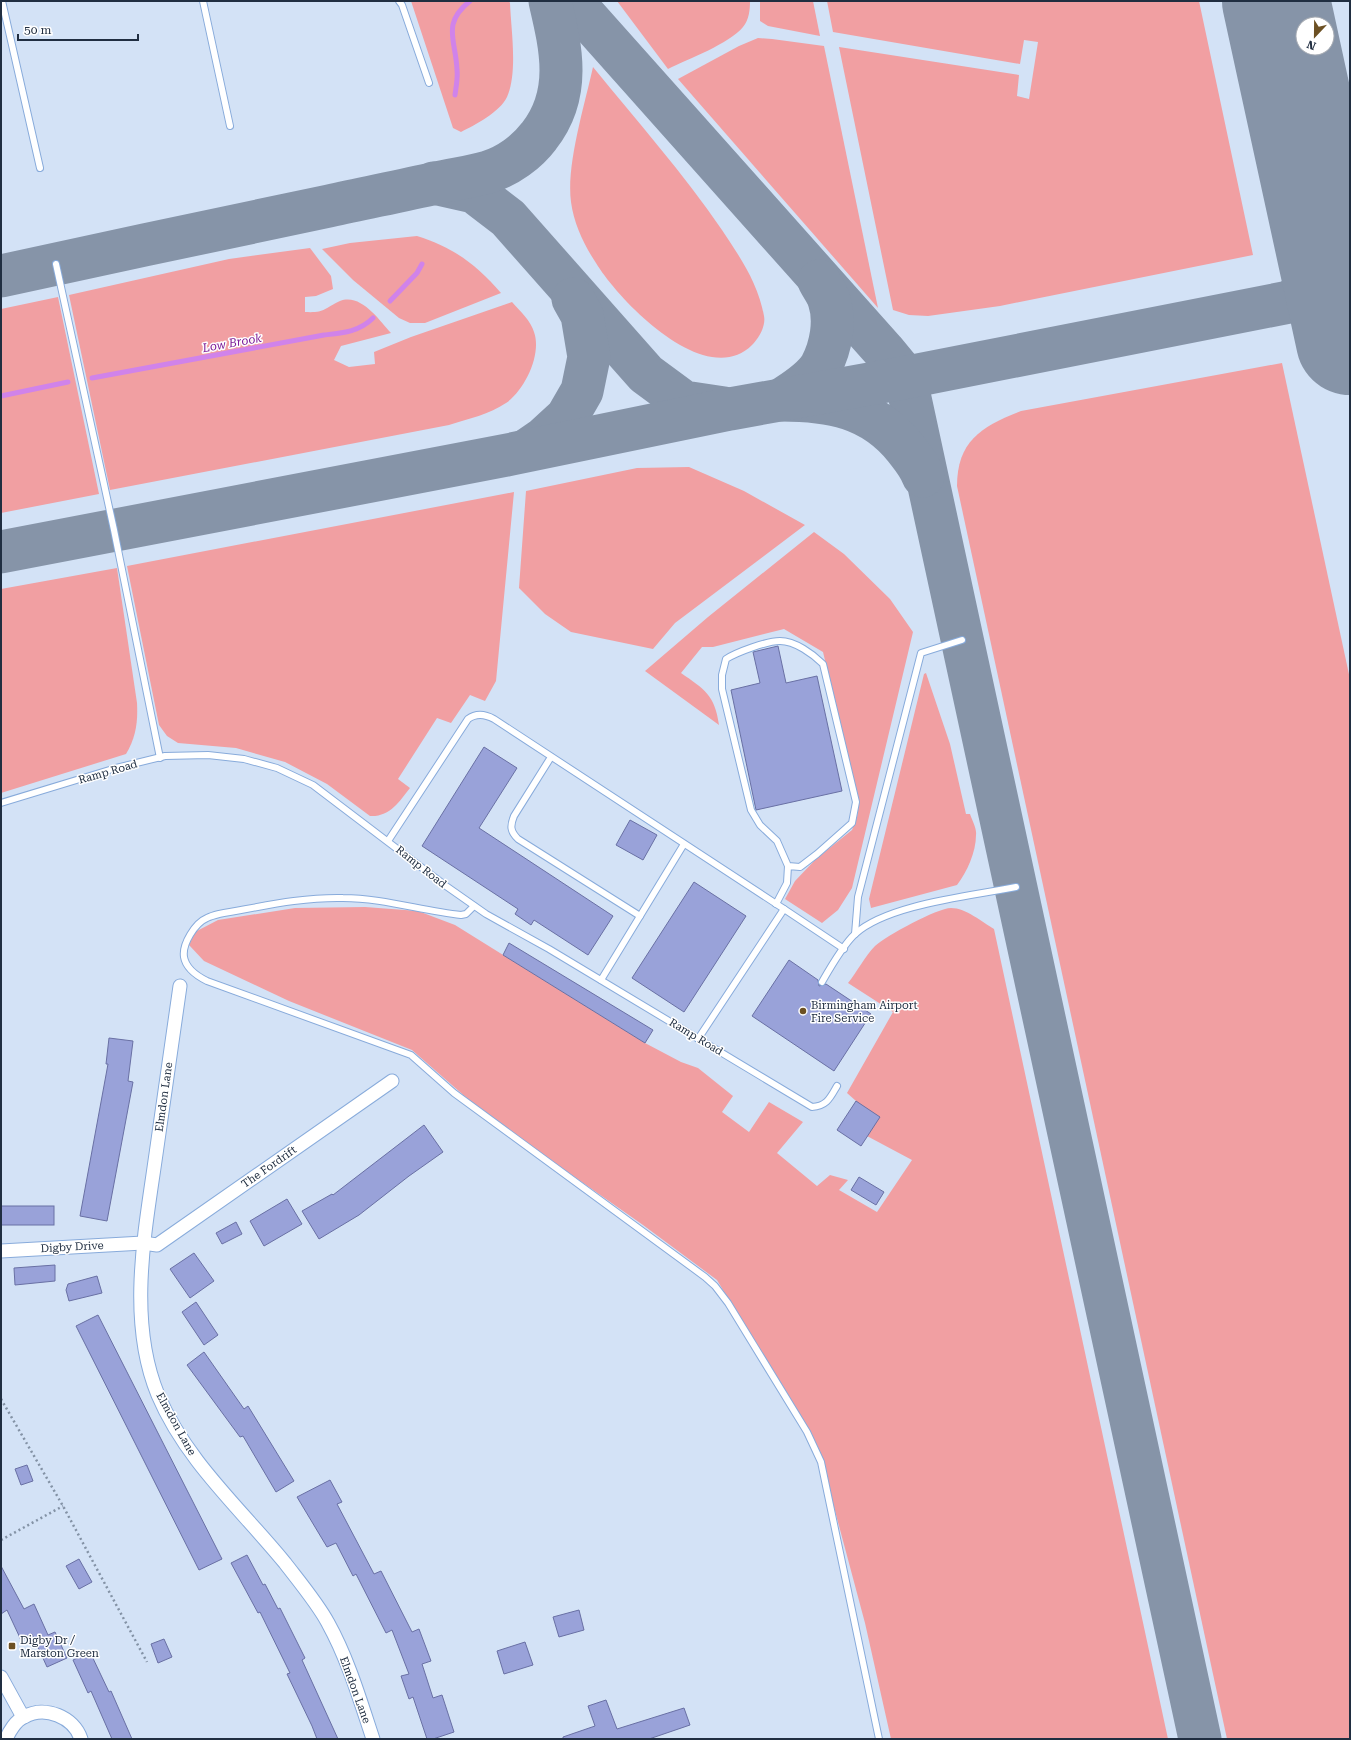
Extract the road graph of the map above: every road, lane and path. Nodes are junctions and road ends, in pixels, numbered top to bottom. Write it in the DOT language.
graph roads {
  1 [pos="2,1"];
  2 [pos="203,1"];
  3 [pos="399,1"];
  4 [pos="429,83"];
  5 [pos="230,126"];
  6 [pos="40,168"];
  7 [pos="56,264"];
  8 [pos="962,640"];
  9 [pos="551,757"];
  10 [pos="160,758"];
  11 [pos="1,803"];
  12 [pos="388,841"];
  13 [pos="684,844"];
  14 [pos="788,866"];
  15 [pos="1016,887"];
  16 [pos="776,904"];
  17 [pos="474,906"];
  18 [pos="784,909"];
  19 [pos="640,916"];
  20 [pos="855,934"];
  21 [pos="844,949"];
  22 [pos="602,980"];
  23 [pos="822,982"];
  24 [pos="180,986"];
  25 [pos="698,1039"];
  26 [pos="392,1081"];
  27 [pos="837,1086"];
  28 [pos="143,1243"];
  29 [pos="1,1251"];
  30 [pos="1,1399"];
  31 [pos="63,1506"];
  32 [pos="1,1540"];
  33 [pos="147,1662"];
  34 [pos="1,1677"];
  35 [pos="23,1717"];
  36 [pos="6,1739"];
  37 [pos="81,1739"];
  38 [pos="373,1739"];
  39 [pos="880,1739"];
  1 -- 6 [label="lane"];
  2 -- 5 [label="lane"];
  3 -- 4 [label="lane"];
  7 -- 10 [label="lane"];
  8 -- 20 [label="lane"];
  9 -- 12 [label="lane"];
  9 -- 13 [label="lane"];
  9 -- 19 [label="lane"];
  10 -- 11 [label="lane, Ramp Road"];
  10 -- 12 [label="lane, Ramp Road"];
  12 -- 17 [label="lane, Ramp Road"];
  13 -- 16 [label="lane"];
  13 -- 19 [label="lane"];
  14 -- 14 [label="lane"];
  14 -- 16 [label="lane"];
  15 -- 20 [label="lane"];
  16 -- 18 [label="lane"];
  17 -- 22 [label="lane, Ramp Road"];
  17 -- 39 [label="lane"];
  18 -- 21 [label="lane"];
  18 -- 25 [label="lane"];
  19 -- 22 [label="lane"];
  20 -- 21 [label="lane"];
  21 -- 23 [label="lane"];
  22 -- 25 [label="lane, Ramp Road"];
  24 -- 28 [label="street, Elmdon Lane"];
  25 -- 27 [label="lane, Ramp Road"];
  26 -- 28 [label="street, The Fordrift"];
  28 -- 29 [label="street, Digby Drive"];
  28 -- 38 [label="street, Elmdon Lane"];
  30 -- 31 [label="path"];
  31 -- 32 [label="path"];
  31 -- 33 [label="path"];
  34 -- 35 [label="street"];
  35 -- 36 [label="street"];
  35 -- 37 [label="street"];
}
